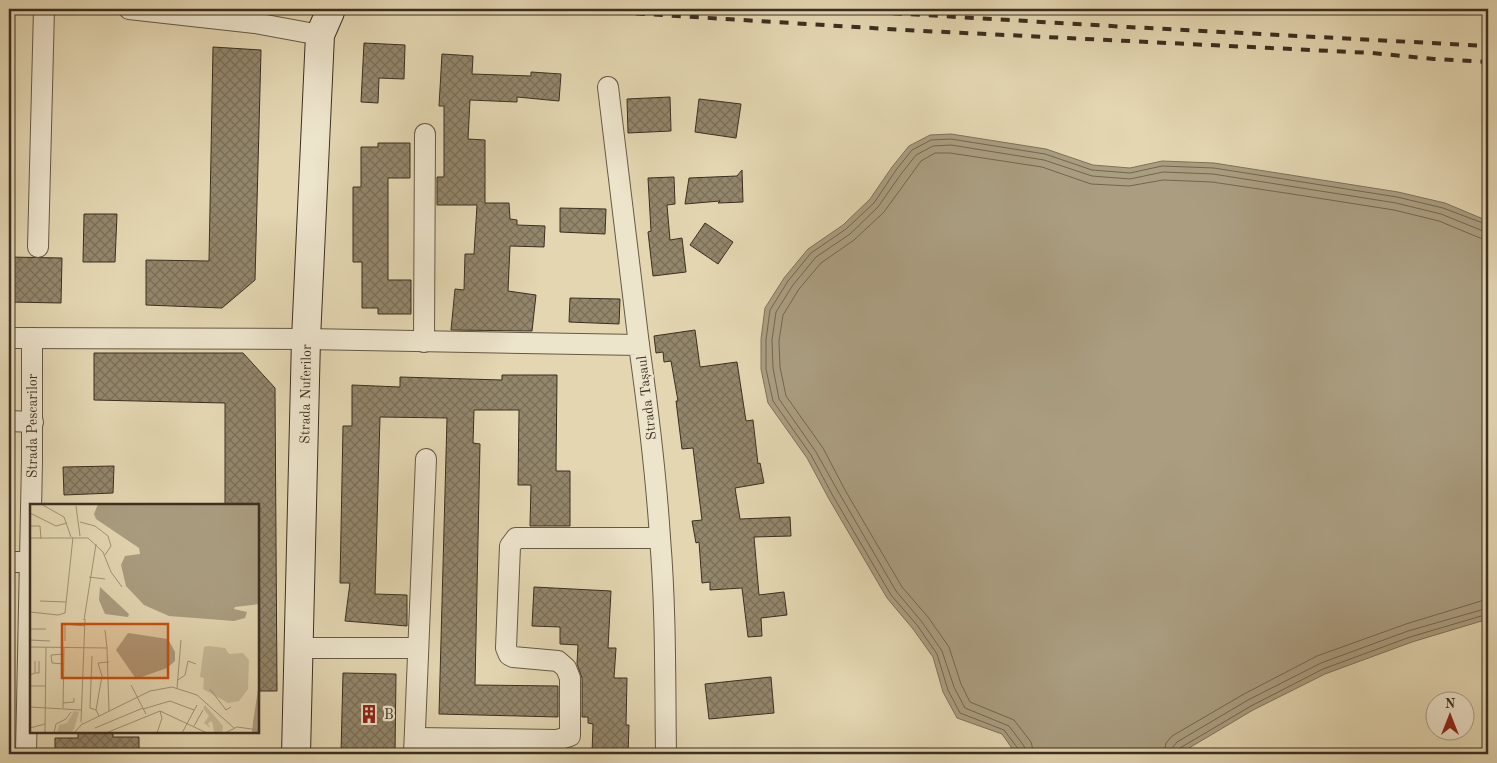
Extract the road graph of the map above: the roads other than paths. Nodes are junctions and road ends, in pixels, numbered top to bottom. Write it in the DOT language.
graph roads {
  1 [pos="44,9"];
  2 [pos="129,9"];
  3 [pos="310,9"];
  4 [pos="330,9"];
  5 [pos="320,35"];
  6 [pos="608,88"];
  7 [pos="425,134"];
  8 [pos="38,247"];
  9 [pos="9,338"];
  10 [pos="32,338"];
  11 [pos="306,339"];
  12 [pos="424,342"];
  13 [pos="639,345"];
  14 [pos="9,421"];
  15 [pos="32,422"];
  16 [pos="426,459"];
  17 [pos="31,504"];
  18 [pos="660,538"];
  19 [pos="9,562"];
  20 [pos="30,562"];
  21 [pos="299,648"];
  22 [pos="418,648"];
  23 [pos="414,746"];
  24 [pos="557,747"];
  25 [pos="26,754"];
  26 [pos="296,754"];
  27 [pos="666,754"];
  1 -- 8 [label="street"];
  2 -- 5 [label="street"];
  3 -- 5 [label="street, Strada Nuferilor"];
  4 -- 5 [label="street, Strada Nuferilor"];
  5 -- 11 [label="street, Strada Nuferilor"];
  6 -- 13 [label="street"];
  7 -- 12 [label="street"];
  9 -- 10 [label="street, Strada Tașaul"];
  10 -- 11 [label="street, Strada Tașaul"];
  10 -- 15 [label="street, Strada Pescarilor"];
  11 -- 12 [label="street, Strada Tașaul"];
  11 -- 21 [label="street, Strada Nuferilor"];
  12 -- 13 [label="street, Strada Tașaul"];
  13 -- 18 [label="street, Strada Tașaul"];
  14 -- 15 [label="street"];
  15 -- 17 [label="street, Strada Pescarilor"];
  16 -- 22 [label="street"];
  18 -- 24 [label="street"];
  18 -- 27 [label="street, Strada Tașaul"];
  19 -- 20 [label="street"];
  20 -- 25 [label="street, Strada Pescarilor"];
  21 -- 22 [label="street"];
  21 -- 26 [label="street, Strada Nuferilor"];
  22 -- 23 [label="street"];
  23 -- 24 [label="street"];
}
